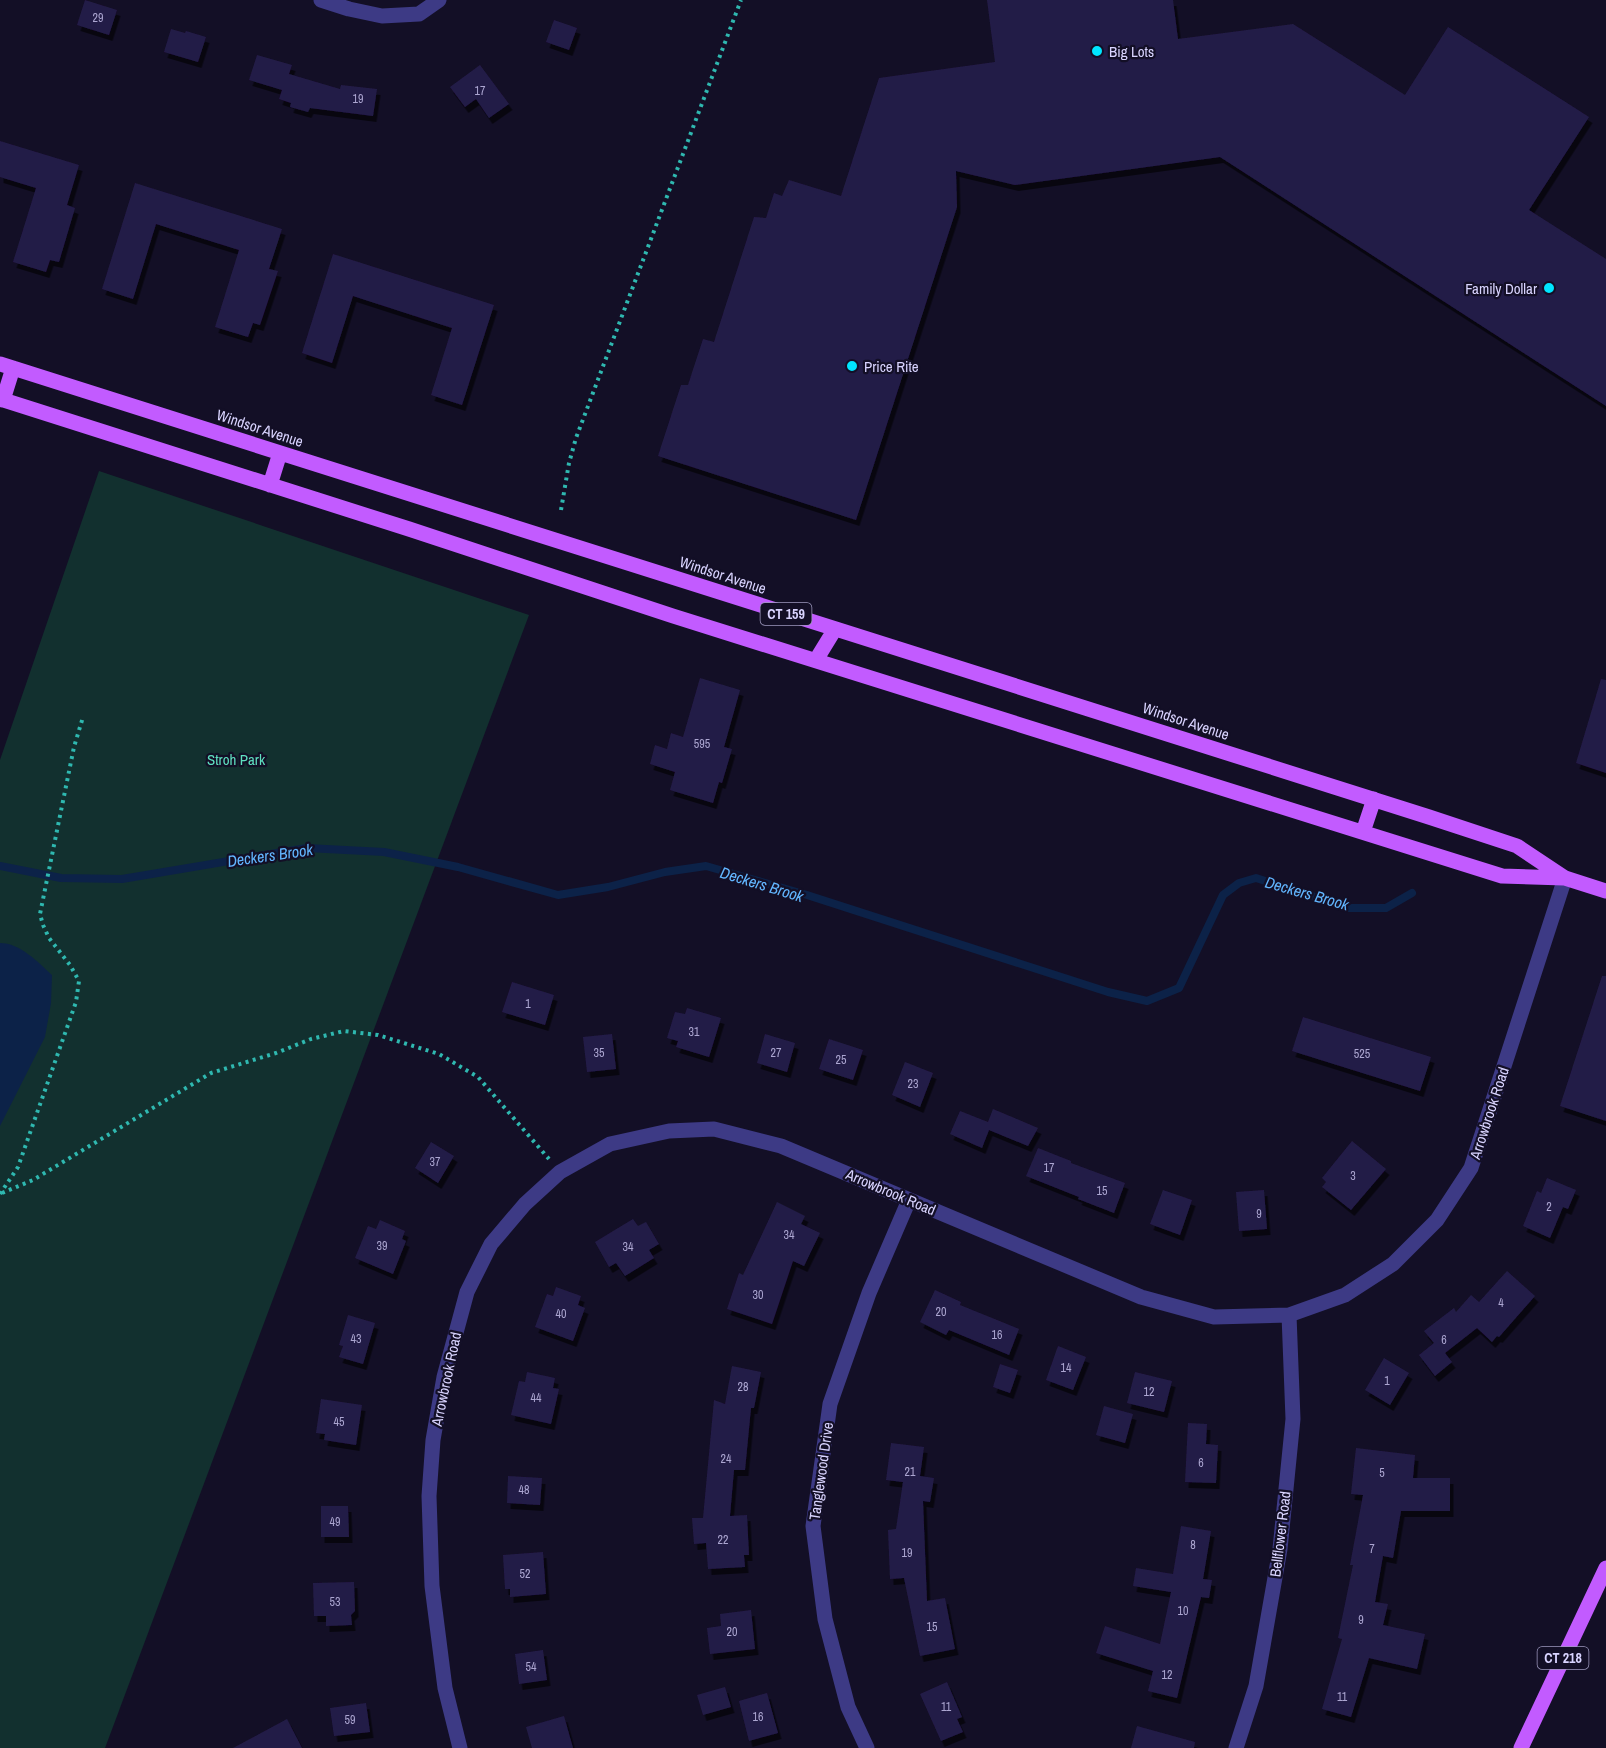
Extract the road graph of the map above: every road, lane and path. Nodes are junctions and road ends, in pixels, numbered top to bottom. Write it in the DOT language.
graph roads {
  1 [pos="321,0"];
  2 [pos="439,0"];
  3 [pos="741,0"];
  4 [pos="7,366"];
  5 [pos="2,399"];
  6 [pos="280,453"];
  7 [pos="270,485"];
  8 [pos="561,510"];
  9 [pos="835,629"];
  10 [pos="816,660"];
  11 [pos="83,717"];
  12 [pos="1374,799"];
  13 [pos="1364,832"];
  14 [pos="1565,878"];
  15 [pos="1606,891"];
  16 [pos="560,1172"];
  17 [pos="1,1193"];
  18 [pos="909,1200"];
  19 [pos="1289,1315"];
  20 [pos="1606,1568"];
  21 [pos="459,1748"];
  22 [pos="867,1748"];
  23 [pos="1236,1748"];
  24 [pos="1521,1748"];
  1 -- 2 [label="street"];
  3 -- 8 [label="path"];
  4 -- 5 [label="main road"];
  4 -- 6 [label="main road, Windsor Avenue / CT 159"];
  5 -- 7 [label="main road, Windsor Avenue / CT 159"];
  6 -- 7 [label="main road"];
  6 -- 9 [label="main road, Windsor Avenue / CT 159"];
  7 -- 10 [label="main road, Windsor Avenue / CT 159"];
  9 -- 10 [label="main road"];
  9 -- 12 [label="main road, Windsor Avenue / CT 159"];
  10 -- 13 [label="main road, Windsor Avenue / CT 159"];
  11 -- 17 [label="path"];
  12 -- 13 [label="main road"];
  12 -- 14 [label="main road, Windsor Avenue / CT 159"];
  13 -- 14 [label="main road, Windsor Avenue / CT 159"];
  14 -- 15 [label="main road, Windsor Avenue / CT 159"];
  14 -- 19 [label="street, Arrowbrook Road"];
  16 -- 17 [label="path"];
  16 -- 18 [label="street, Arrowbrook Road"];
  16 -- 21 [label="street, Arrowbrook Road"];
  18 -- 19 [label="street, Arrowbrook Road"];
  18 -- 22 [label="street, Tanglewood Drive"];
  19 -- 23 [label="street, Bellflower Road"];
  20 -- 24 [label="main road, CT 218"];
}
